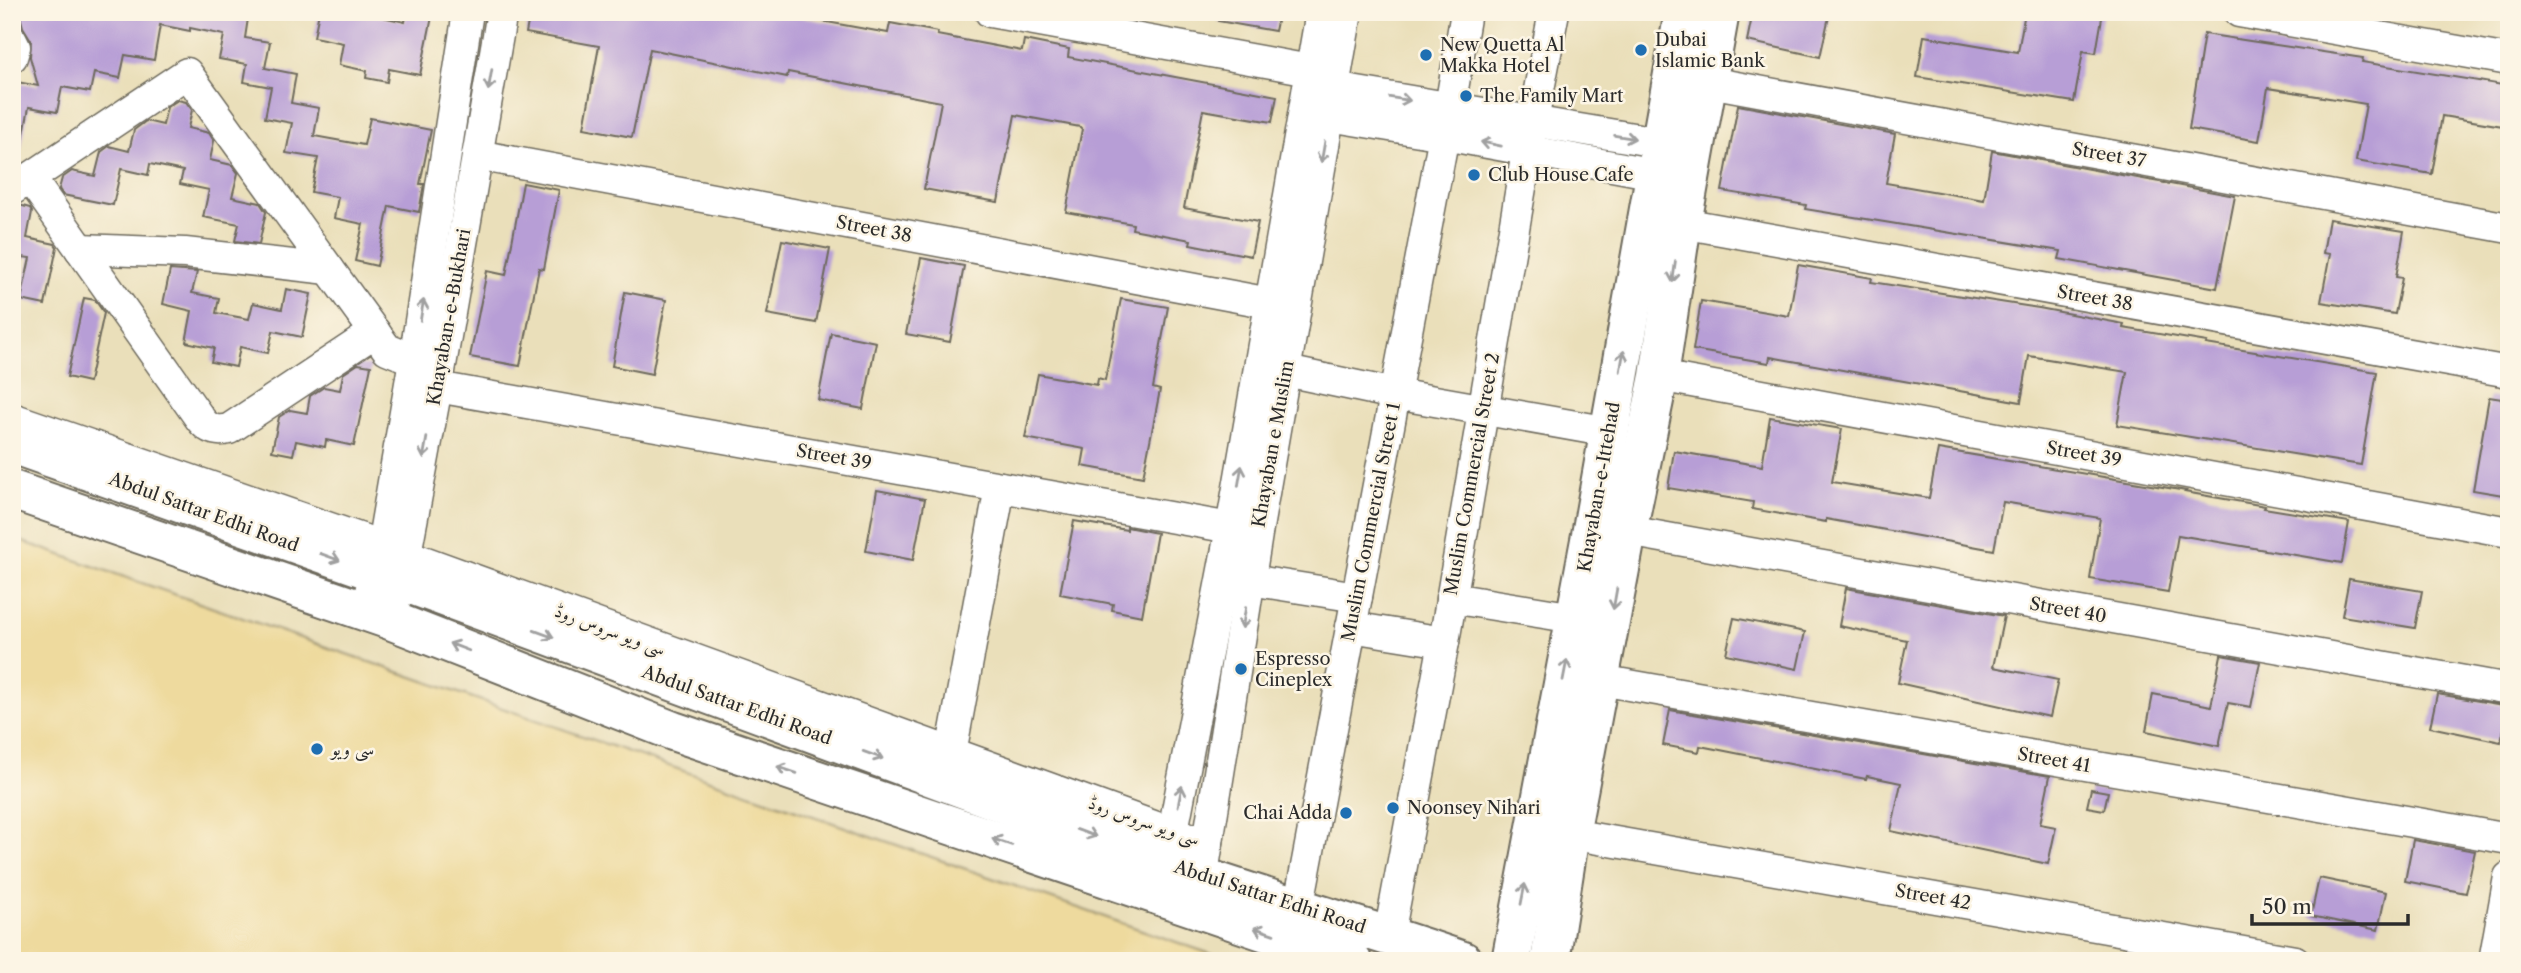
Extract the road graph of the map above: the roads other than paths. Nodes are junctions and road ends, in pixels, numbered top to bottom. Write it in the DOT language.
graph roads {
  1 [pos="468,12"];
  2 [pos="502,12"];
  3 [pos="990,12"];
  4 [pos="1321,12"];
  5 [pos="1347,12"];
  6 [pos="1466,12"];
  7 [pos="1554,12"];
  8 [pos="1685,12"];
  9 [pos="1720,12"];
  10 [pos="2239,12"];
  11 [pos="2353,12"];
  12 [pos="2509,39"];
  13 [pos="12,41"];
  14 [pos="12,57"];
  15 [pos="2509,60"];
  16 [pos="1709,82"];
  17 [pos="1324,91"];
  18 [pos="1447,121"];
  19 [pos="1532,123"];
  20 [pos="1527,152"];
  21 [pos="477,155"];
  22 [pos="1675,162"];
  23 [pos="21,184"];
  24 [pos="1682,223"];
  25 [pos="2509,228"];
  26 [pos="1295,240"];
  27 [pos="80,249"];
  28 [pos="329,269"];
  29 [pos="1270,303"];
  30 [pos="375,331"];
  31 [pos="414,360"];
  32 [pos="1286,371"];
  33 [pos="2509,372"];
  34 [pos="1659,376"];
  35 [pos="437,387"];
  36 [pos="1395,394"];
  37 [pos="1483,410"];
  38 [pos="12,418"];
  39 [pos="1609,432"];
  40 [pos="12,443"];
  41 [pos="1000,487"];
  42 [pos="12,490"];
  43 [pos="1231,528"];
  44 [pos="1610,528"];
  45 [pos="2509,532"];
  46 [pos="391,564"];
  47 [pos="1250,580"];
  48 [pos="1357,597"];
  49 [pos="1451,598"];
  50 [pos="378,616"];
  51 [pos="1575,618"];
  52 [pos="1351,627"];
  53 [pos="1444,642"];
  54 [pos="1600,680"];
  55 [pos="2509,689"];
  56 [pos="951,753"];
  57 [pos="1570,834"];
  58 [pos="2509,839"];
  59 [pos="1170,848"];
  60 [pos="1205,860"];
  61 [pos="2509,877"];
  62 [pos="1298,909"];
  63 [pos="1389,934"];
  64 [pos="1352,961"];
  65 [pos="1463,961"];
  66 [pos="1511,961"];
  67 [pos="1550,961"];
  68 [pos="2295,961"];
  69 [pos="2494,961"];
  31 -- 1 [label="street, Khayaban-e-Bukhari, one-way"];
  2 -- 21 [label="street, Khayaban-e-Bukhari, one-way"];
  3 -- 17 [label="street"];
  4 -- 17 [label="street, Khayaban e Muslim"];
  5 -- 17 [label="street, Khayaban e Muslim"];
  6 -- 18 [label="street, Muslim Commercial Street 1"];
  7 -- 19 [label="street, Muslim Commercial Street 2"];
  8 -- 22 [label="main road, Khayaban-e-Ittehad"];
  9 -- 16 [label="main road, Khayaban-e-Ittehad"];
  10 -- 15 [label="street"];
  11 -- 12 [label="street"];
  13 -- 14 [label="street"];
  16 -- 22 [label="main road, Khayaban-e-Ittehad"];
  16 -- 25 [label="street, Street 37"];
  17 -- 18 [label="street"];
  17 -- 26 [label="street, Khayaban e Muslim, one-way"];
  17 -- 26 [label="street, Khayaban e Muslim"];
  18 -- 19 [label="street"];
  20 -- 18 [label="street, one-way"];
  18 -- 36 [label="street, Muslim Commercial Street 1"];
  19 -- 20 [label="street, Muslim Commercial Street 2"];
  19 -- 22 [label="street, one-way"];
  20 -- 22 [label="street"];
  20 -- 37 [label="street, Muslim Commercial Street 2"];
  21 -- 29 [label="street, Street 38"];
  21 -- 35 [label="street, Khayaban-e-Bukhari"];
  22 -- 24 [label="main road, Khayaban-e-Ittehad"];
  39 -- 22 [label="main road, Khayaban-e-Ittehad, one-way"];
  23 -- 27 [label="street"];
  23 -- 28 [label="street"];
  24 -- 33 [label="street, Street 38"];
  24 -- 34 [label="main road, Khayaban-e-Ittehad, one-way"];
  26 -- 29 [label="street, Khayaban e Muslim"];
  26 -- 32 [label="street, Khayaban e Muslim"];
  27 -- 28 [label="street"];
  27 -- 30 [label="street"];
  28 -- 30 [label="street"];
  43 -- 29 [label="street, Khayaban e Muslim, one-way"];
  30 -- 31 [label="street"];
  31 -- 46 [label="street, Khayaban-e-Bukhari"];
  32 -- 36 [label="street"];
  32 -- 47 [label="street, Khayaban e Muslim"];
  34 -- 44 [label="main road, Khayaban-e-Ittehad"];
  34 -- 45 [label="street, Street 39"];
  35 -- 41 [label="street, Street 39"];
  35 -- 46 [label="street, Khayaban-e-Bukhari, one-way"];
  36 -- 37 [label="street"];
  36 -- 48 [label="street, Muslim Commercial Street 1"];
  37 -- 39 [label="street"];
  37 -- 49 [label="street, Muslim Commercial Street 2"];
  38 -- 46 [label="street, سی ویو سروس روڈ"];
  39 -- 44 [label="main road, Khayaban-e-Ittehad"];
  40 -- 46 [label="main road, Abdul Sattar Edhi Road, one-way"];
  41 -- 43 [label="street, Street 39"];
  41 -- 56 [label="street"];
  42 -- 50 [label="main road, Abdul Sattar Edhi Road"];
  59 -- 43 [label="street, Khayaban e Muslim, one-way"];
  44 -- 51 [label="main road, Khayaban-e-Ittehad"];
  44 -- 54 [label="main road, Khayaban-e-Ittehad, one-way"];
  44 -- 55 [label="street, Street 40"];
  46 -- 50 [label="street, Khayaban-e-Bukhari"];
  46 -- 56 [label="street, سی ویو سروس روڈ"];
  46 -- 59 [label="main road, Abdul Sattar Edhi Road, one-way"];
  47 -- 48 [label="street"];
  47 -- 60 [label="street, Khayaban e Muslim, one-way"];
  48 -- 52 [label="street, Muslim Commercial Street 1"];
  49 -- 51 [label="street"];
  49 -- 53 [label="street, Muslim Commercial Street 2"];
  64 -- 50 [label="main road, Abdul Sattar Edhi Road, one-way"];
  66 -- 51 [label="main road, Khayaban-e-Ittehad, one-way"];
  52 -- 53 [label="street"];
  52 -- 62 [label="street, Muslim Commercial Street 1"];
  53 -- 63 [label="street, Muslim Commercial Street 2"];
  54 -- 57 [label="main road, Khayaban-e-Ittehad"];
  54 -- 58 [label="street, Street 41"];
  56 -- 59 [label="street, سی ویو سروس روڈ"];
  57 -- 67 [label="main road, Khayaban-e-Ittehad"];
  57 -- 68 [label="street, Street 42"];
  59 -- 60 [label="main road, Abdul Sattar Edhi Road"];
  60 -- 62 [label="main road, Abdul Sattar Edhi Road"];
  61 -- 69 [label="street"];
  62 -- 63 [label="main road, Abdul Sattar Edhi Road"];
  63 -- 65 [label="main road, Abdul Sattar Edhi Road"];
}
